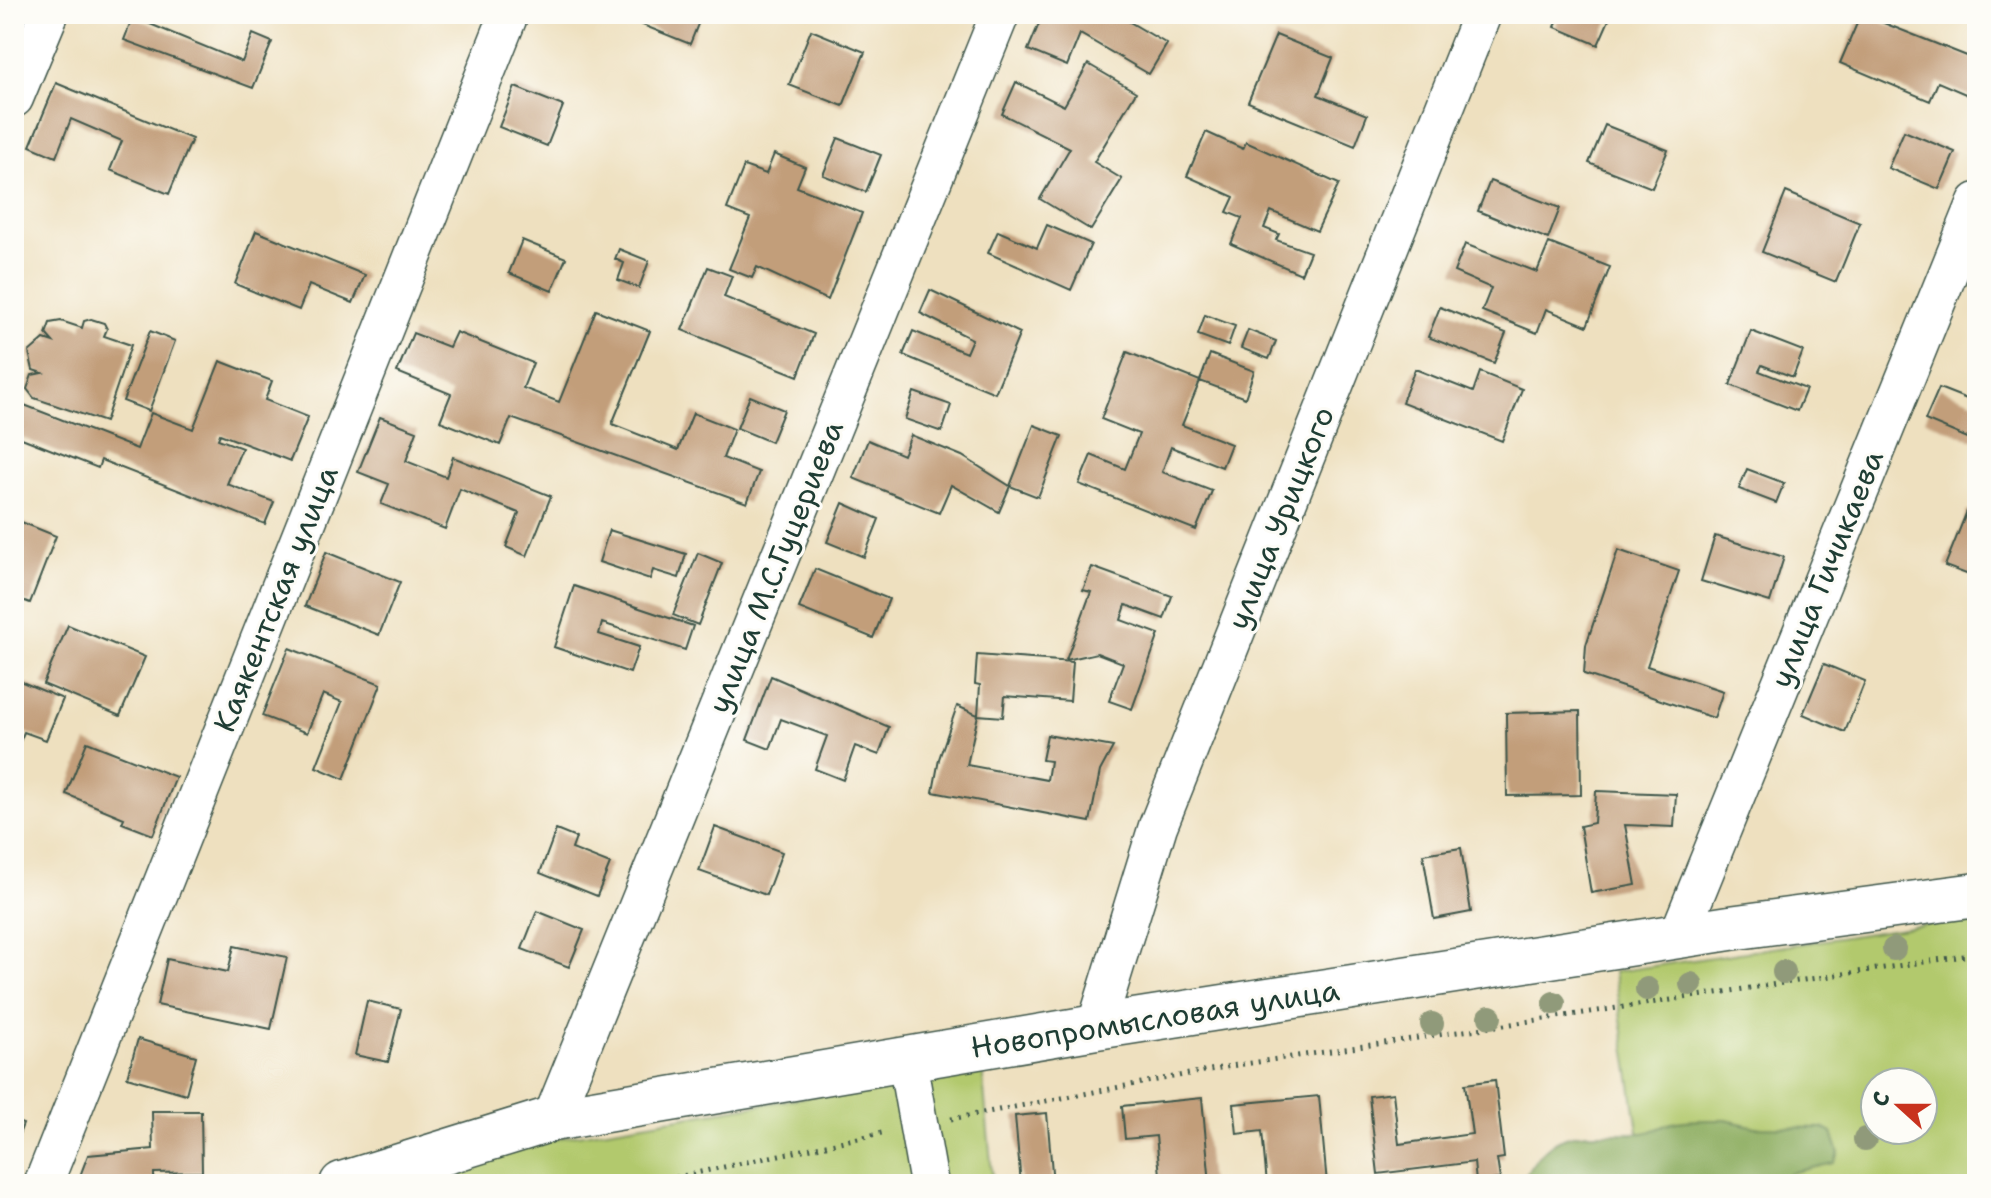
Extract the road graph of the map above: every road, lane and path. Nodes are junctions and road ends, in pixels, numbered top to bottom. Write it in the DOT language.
graph roads {
  1 [pos="49,14"];
  2 [pos="509,14"];
  3 [pos="1000,14"];
  4 [pos="1482,14"];
  5 [pos="14,98"];
  6 [pos="1977,202"];
  7 [pos="1977,895"];
  8 [pos="1678,937"];
  9 [pos="1977,954"];
  10 [pos="1096,1027"];
  11 [pos="907,1060"];
  12 [pos="552,1119"];
  13 [pos="918,1126"];
  14 [pos="43,1184"];
  15 [pos="342,1184"];
  16 [pos="645,1184"];
  17 [pos="929,1184"];
  1 -- 5 [label="street"];
  2 -- 14 [label="street, Каякентская улица"];
  3 -- 12 [label="street, улица М.С.Гуцериева"];
  4 -- 10 [label="street, улица Урицкого"];
  6 -- 8 [label="street, улица Гичикаева"];
  7 -- 8 [label="main road, Новопромысловая улица"];
  8 -- 10 [label="main road, Новопромысловая улица"];
  9 -- 13 [label="path"];
  10 -- 11 [label="main road, Новопромысловая улица"];
  11 -- 12 [label="main road, Новопромысловая улица"];
  11 -- 13 [label="street"];
  12 -- 15 [label="main road, Новопромысловая улица"];
  13 -- 16 [label="path"];
  13 -- 17 [label="street"];
}
